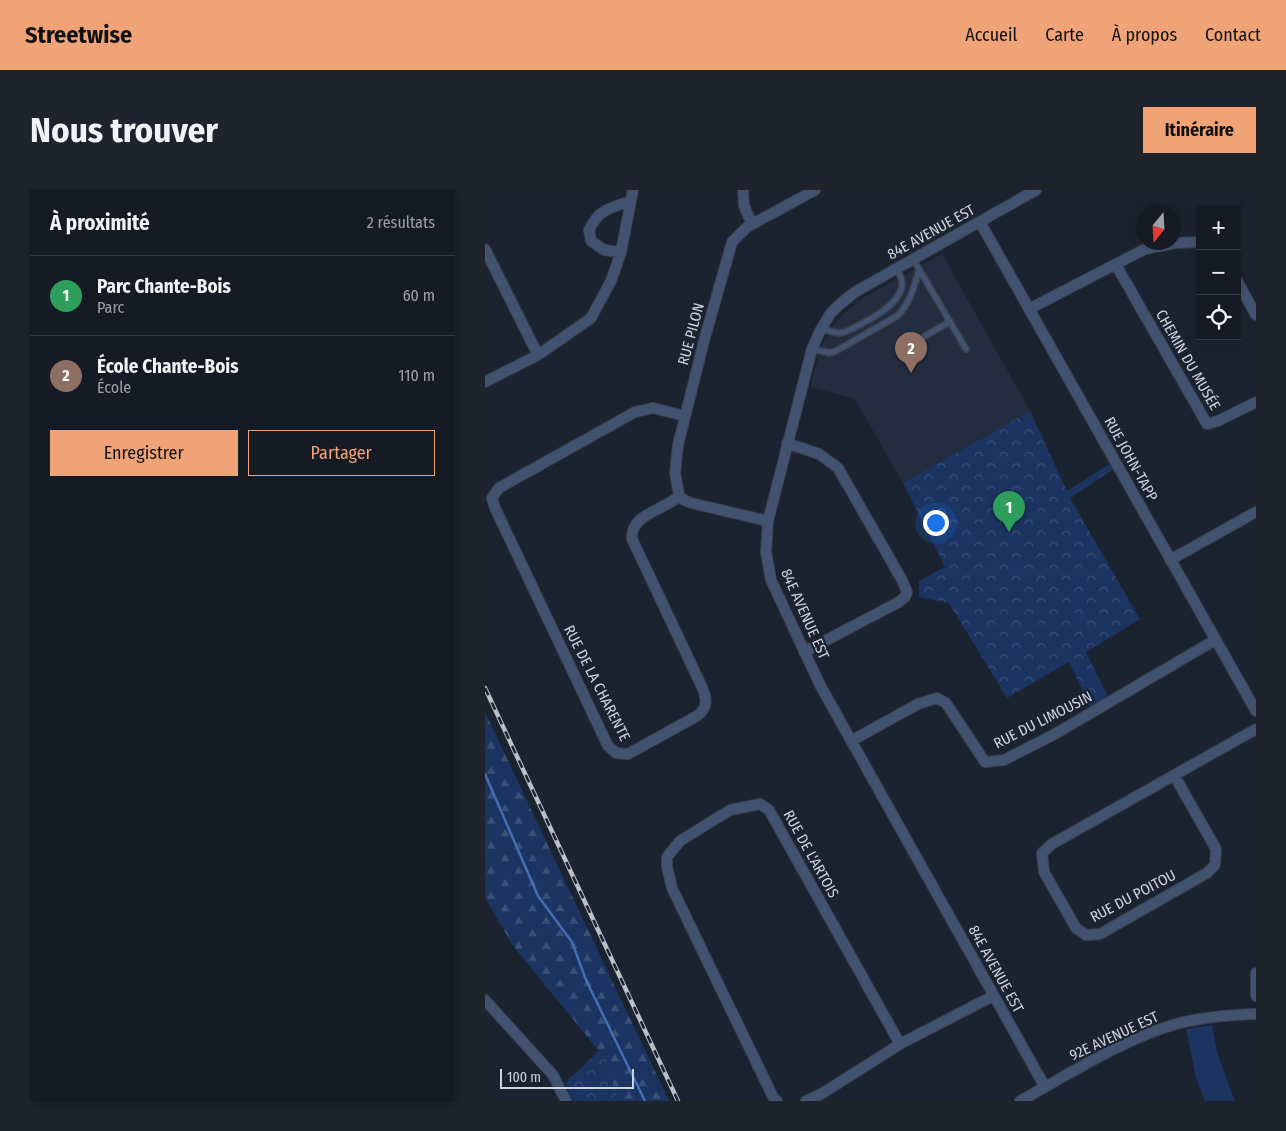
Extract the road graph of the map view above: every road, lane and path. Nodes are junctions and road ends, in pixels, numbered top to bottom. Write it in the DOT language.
graph roads {
  1 [pos="633,190"];
  2 [pos="743,190"];
  3 [pos="815,190"];
  4 [pos="1036,190"];
  5 [pos="631,201"];
  6 [pos="980,222"];
  7 [pos="752,224"];
  8 [pos="1196,242"];
  9 [pos="485,249"];
  10 [pos="621,252"];
  11 [pos="913,259"];
  12 [pos="1116,264"];
  13 [pos="896,268"];
  14 [pos="919,270"];
  15 [pos="1241,288"];
  16 [pos="1029,310"];
  17 [pos="1256,315"];
  18 [pos="949,320"];
  19 [pos="821,329"];
  20 [pos="925,336"];
  21 [pos="812,349"];
  22 [pos="967,349"];
  23 [pos="538,354"];
  24 [pos="485,382"];
  25 [pos="1256,402"];
  26 [pos="685,416"];
  27 [pos="787,443"];
  28 [pos="679,496"];
  29 [pos="1256,513"];
  30 [pos="768,521"];
  31 [pos="1170,560"];
  32 [pos="1215,640"];
  33 [pos="804,652"];
  34 [pos="1256,711"];
  35 [pos="1256,730"];
  36 [pos="851,741"];
  37 [pos="1174,775"];
  38 [pos="1256,973"];
  39 [pos="993,996"];
  40 [pos="1256,996"];
  41 [pos="485,1000"];
  42 [pos="1256,1006"];
  43 [pos="1256,1014"];
  44 [pos="900,1044"];
  45 [pos="1045,1087"];
  46 [pos="566,1101"];
  47 [pos="777,1101"];
  48 [pos="806,1101"];
  49 [pos="1020,1101"];
  1 -- 5 [label="street"];
  2 -- 7 [label="street"];
  3 -- 7 [label="street, RUE PILON"];
  4 -- 6 [label="street, 84E AVENUE EST"];
  5 -- 10 [label="street"];
  5 -- 10 [label="street"];
  6 -- 11 [label="street, 84E AVENUE EST"];
  6 -- 16 [label="street, RUE JOHN-TAPP"];
  7 -- 26 [label="street, RUE PILON"];
  8 -- 12 [label="street"];
  9 -- 23 [label="street"];
  10 -- 23 [label="street"];
  11 -- 13 [label="street, 84E AVENUE EST"];
  11 -- 14 [label="lane"];
  12 -- 16 [label="street"];
  12 -- 25 [label="street, CHEMIN DU MUSÉE"];
  13 -- 19 [label="street, 84E AVENUE EST"];
  13 -- 19 [label="lane"];
  14 -- 18 [label="lane"];
  14 -- 21 [label="lane"];
  15 -- 17 [label="street"];
  16 -- 31 [label="street, RUE JOHN-TAPP"];
  18 -- 20 [label="lane"];
  18 -- 22 [label="lane"];
  19 -- 21 [label="street, 84E AVENUE EST"];
  21 -- 27 [label="street, 84E AVENUE EST"];
  23 -- 24 [label="street"];
  26 -- 28 [label="street, RUE PILON"];
  26 -- 28 [label="street, RUE DE LA CHARENTE"];
  27 -- 30 [label="street, 84E AVENUE EST"];
  27 -- 33 [label="street"];
  28 -- 30 [label="street"];
  29 -- 31 [label="street"];
  30 -- 33 [label="street, 84E AVENUE EST"];
  31 -- 32 [label="street, RUE JOHN-TAPP"];
  32 -- 34 [label="street, RUE JOHN-TAPP"];
  32 -- 36 [label="street, RUE DU LIMOUSIN"];
  33 -- 36 [label="street, 84E AVENUE EST"];
  35 -- 37 [label="street, RUE DU POITOU"];
  36 -- 39 [label="street, 84E AVENUE EST"];
  37 -- 37 [label="street, RUE DU POITOU"];
  38 -- 40 [label="street"];
  39 -- 44 [label="street"];
  39 -- 45 [label="street, 84E AVENUE EST"];
  41 -- 46 [label="street"];
  42 -- 43 [label="street, 92E AVENUE EST"];
  43 -- 45 [label="street, 92E AVENUE EST"];
  44 -- 47 [label="street, RUE DE L'ARTOIS"];
  44 -- 48 [label="street"];
  45 -- 49 [label="street, 92E AVENUE EST"];
}
